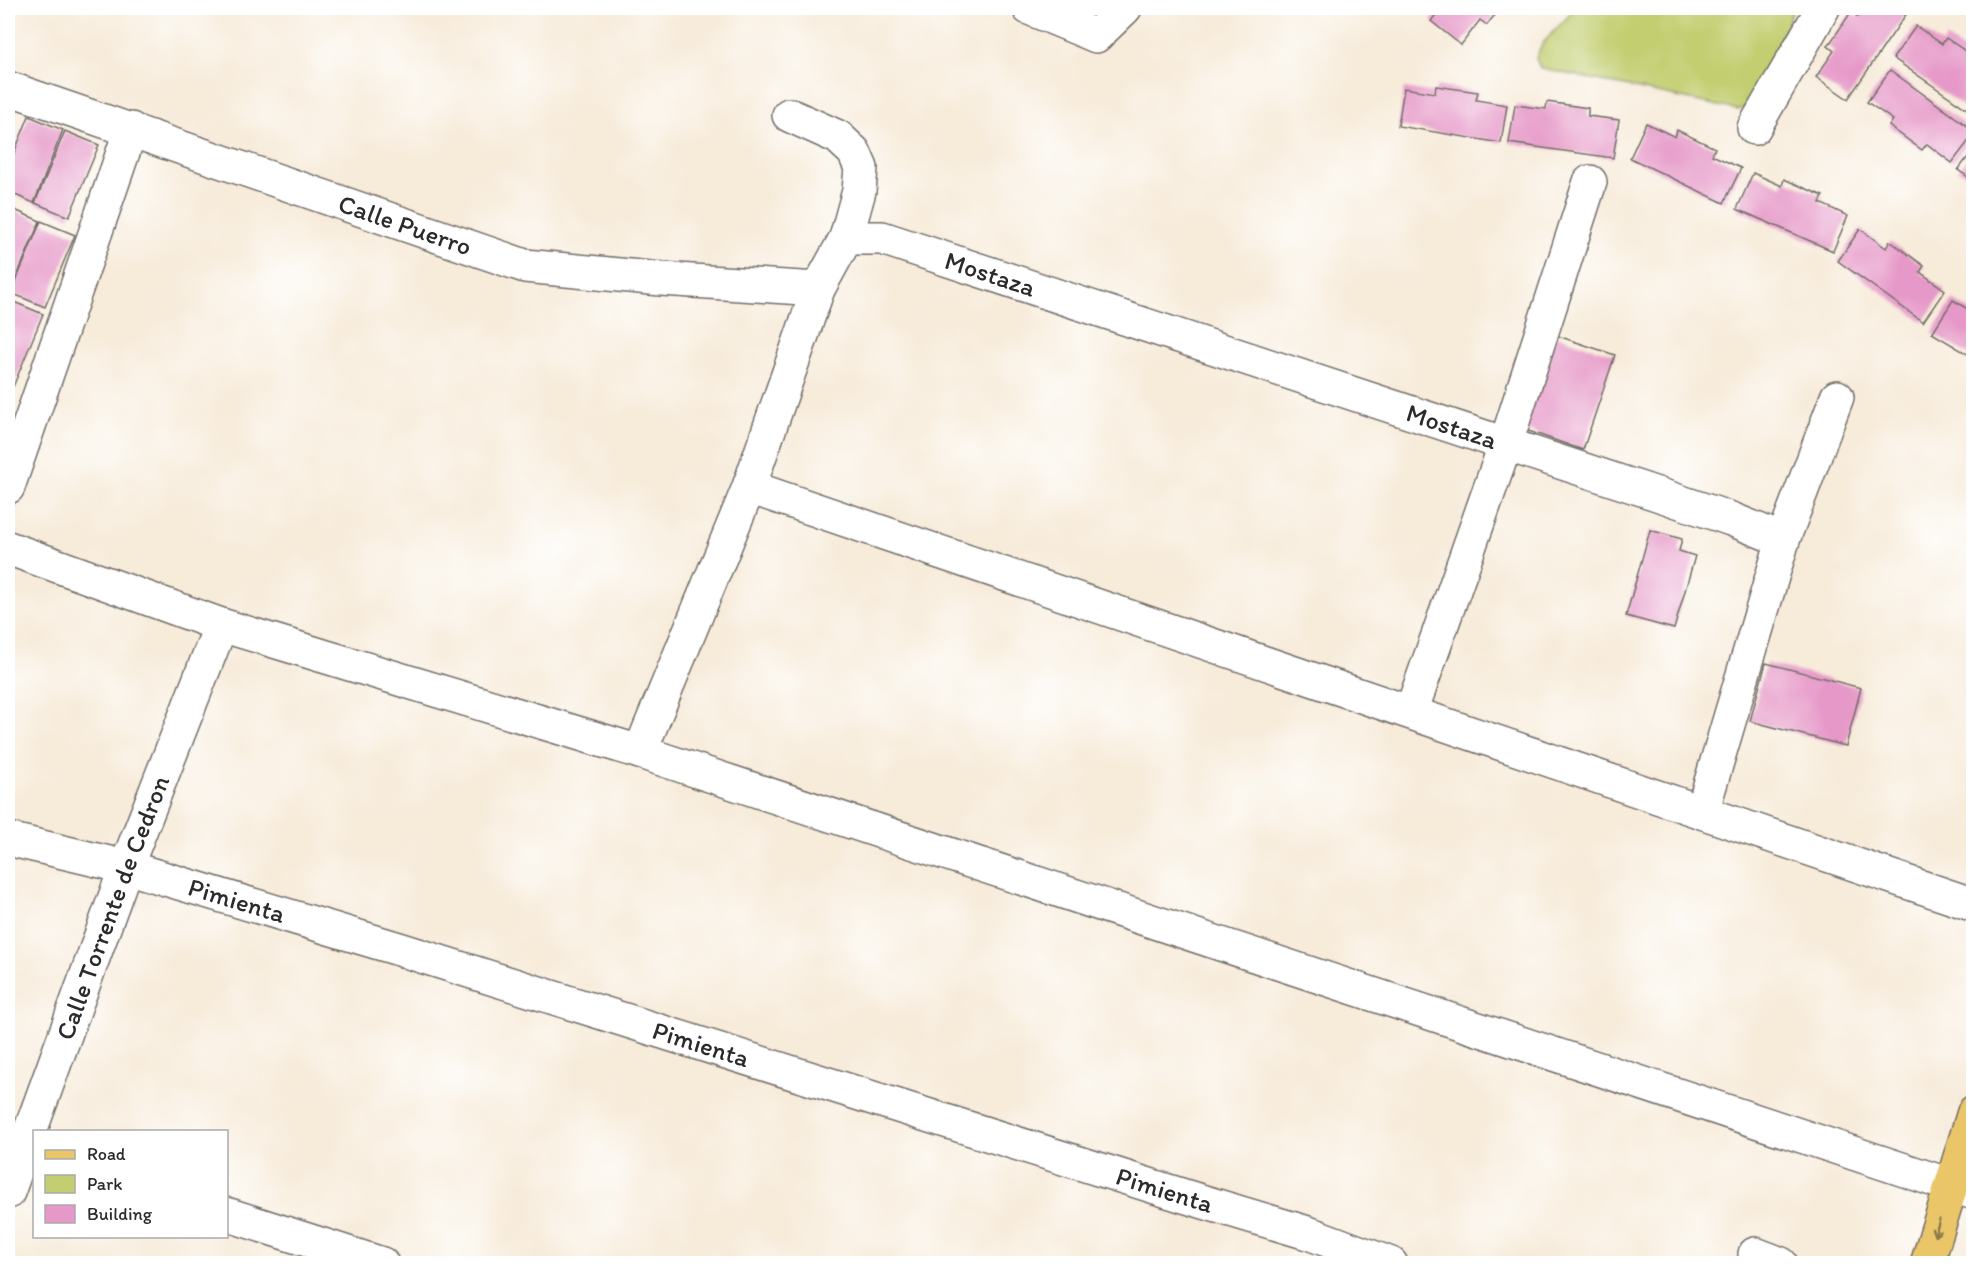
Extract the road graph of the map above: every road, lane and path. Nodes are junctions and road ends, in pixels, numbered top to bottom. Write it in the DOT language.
graph roads {
  1 [pos="1029,8"];
  2 [pos="1125,8"];
  3 [pos="1823,8"];
  4 [pos="8,88"];
  5 [pos="789,115"];
  6 [pos="1754,128"];
  7 [pos="131,129"];
  8 [pos="1590,182"];
  9 [pos="846,238"];
  10 [pos="818,289"];
  11 [pos="1837,397"];
  12 [pos="1506,443"];
  13 [pos="8,487"];
  14 [pos="749,487"];
  15 [pos="1783,540"];
  16 [pos="8,548"];
  17 [pos="221,625"];
  18 [pos="1411,712"];
  19 [pos="640,752"];
  20 [pos="1702,812"];
  21 [pos="8,839"];
  22 [pos="126,867"];
  23 [pos="1974,905"];
  24 [pos="1974,1113"];
  25 [pos="36,1130"];
  26 [pos="29,1150"];
  27 [pos="1962,1189"];
  28 [pos="8,1191"];
  29 [pos="228,1215"];
  30 [pos="381,1263"];
  31 [pos="1391,1263"];
  32 [pos="1927,1263"];
  1 -- 2 [label="street"];
  3 -- 6 [label="street"];
  4 -- 7 [label="street, Calle Puerro"];
  5 -- 9 [label="street"];
  7 -- 10 [label="street, Calle Puerro"];
  7 -- 13 [label="street"];
  8 -- 12 [label="street"];
  9 -- 10 [label="street"];
  9 -- 12 [label="street, Mostaza"];
  10 -- 14 [label="street"];
  11 -- 15 [label="street"];
  12 -- 15 [label="street, Mostaza"];
  12 -- 18 [label="street"];
  14 -- 18 [label="street"];
  14 -- 19 [label="street"];
  15 -- 20 [label="street"];
  16 -- 17 [label="street"];
  17 -- 19 [label="street"];
  17 -- 22 [label="street, Calle Torrente de Cedron"];
  18 -- 20 [label="street"];
  19 -- 27 [label="street"];
  20 -- 23 [label="street"];
  21 -- 22 [label="street, Pimienta"];
  22 -- 25 [label="street, Calle Torrente de Cedron"];
  22 -- 31 [label="street, Pimienta"];
  24 -- 27 [label="main road"];
  26 -- 28 [label="street, Calle Torrente de Cedron"];
  27 -- 32 [label="main road, one-way"];
  29 -- 30 [label="street"];
}
